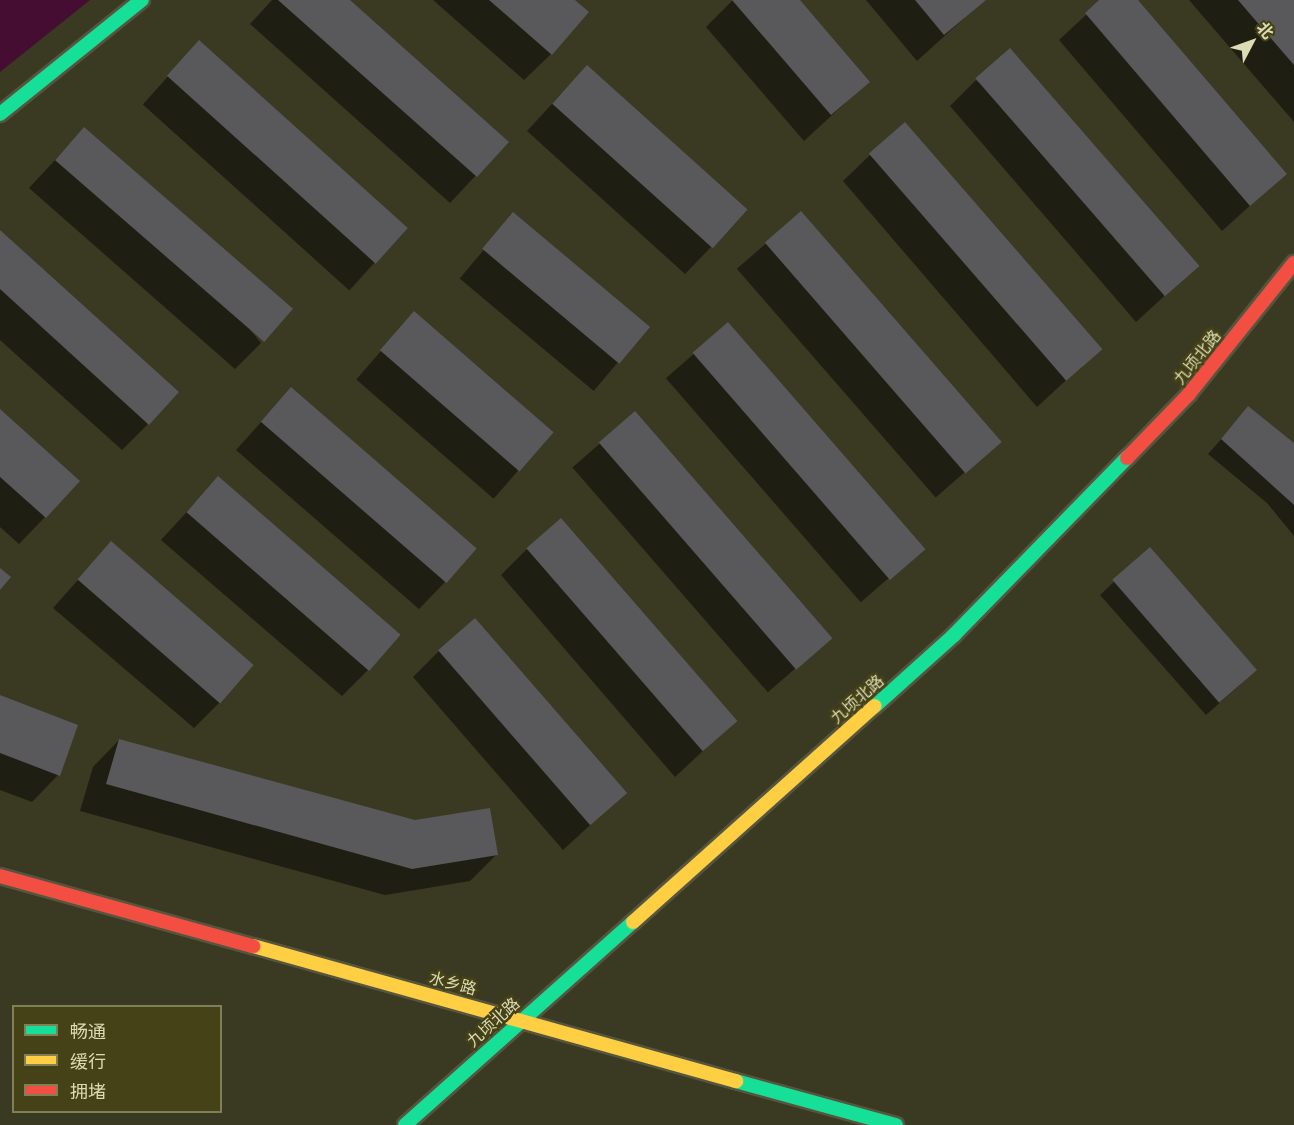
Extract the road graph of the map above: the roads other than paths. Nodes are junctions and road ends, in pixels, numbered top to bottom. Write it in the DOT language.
graph roads {
  1 [pos="142,0"];
  2 [pos="0,114"];
  3 [pos="1294,263"];
  4 [pos="0,876"];
  5 [pos="521,1018"];
  6 [pos="405,1125"];
  7 [pos="896,1125"];
  1 -- 2 [label="street"];
  3 -- 5 [label="street, 九顷北路"];
  4 -- 5 [label="street, 水乡路"];
  5 -- 6 [label="street, 九顷北路"];
  5 -- 7 [label="street, 水乡路"];
}
